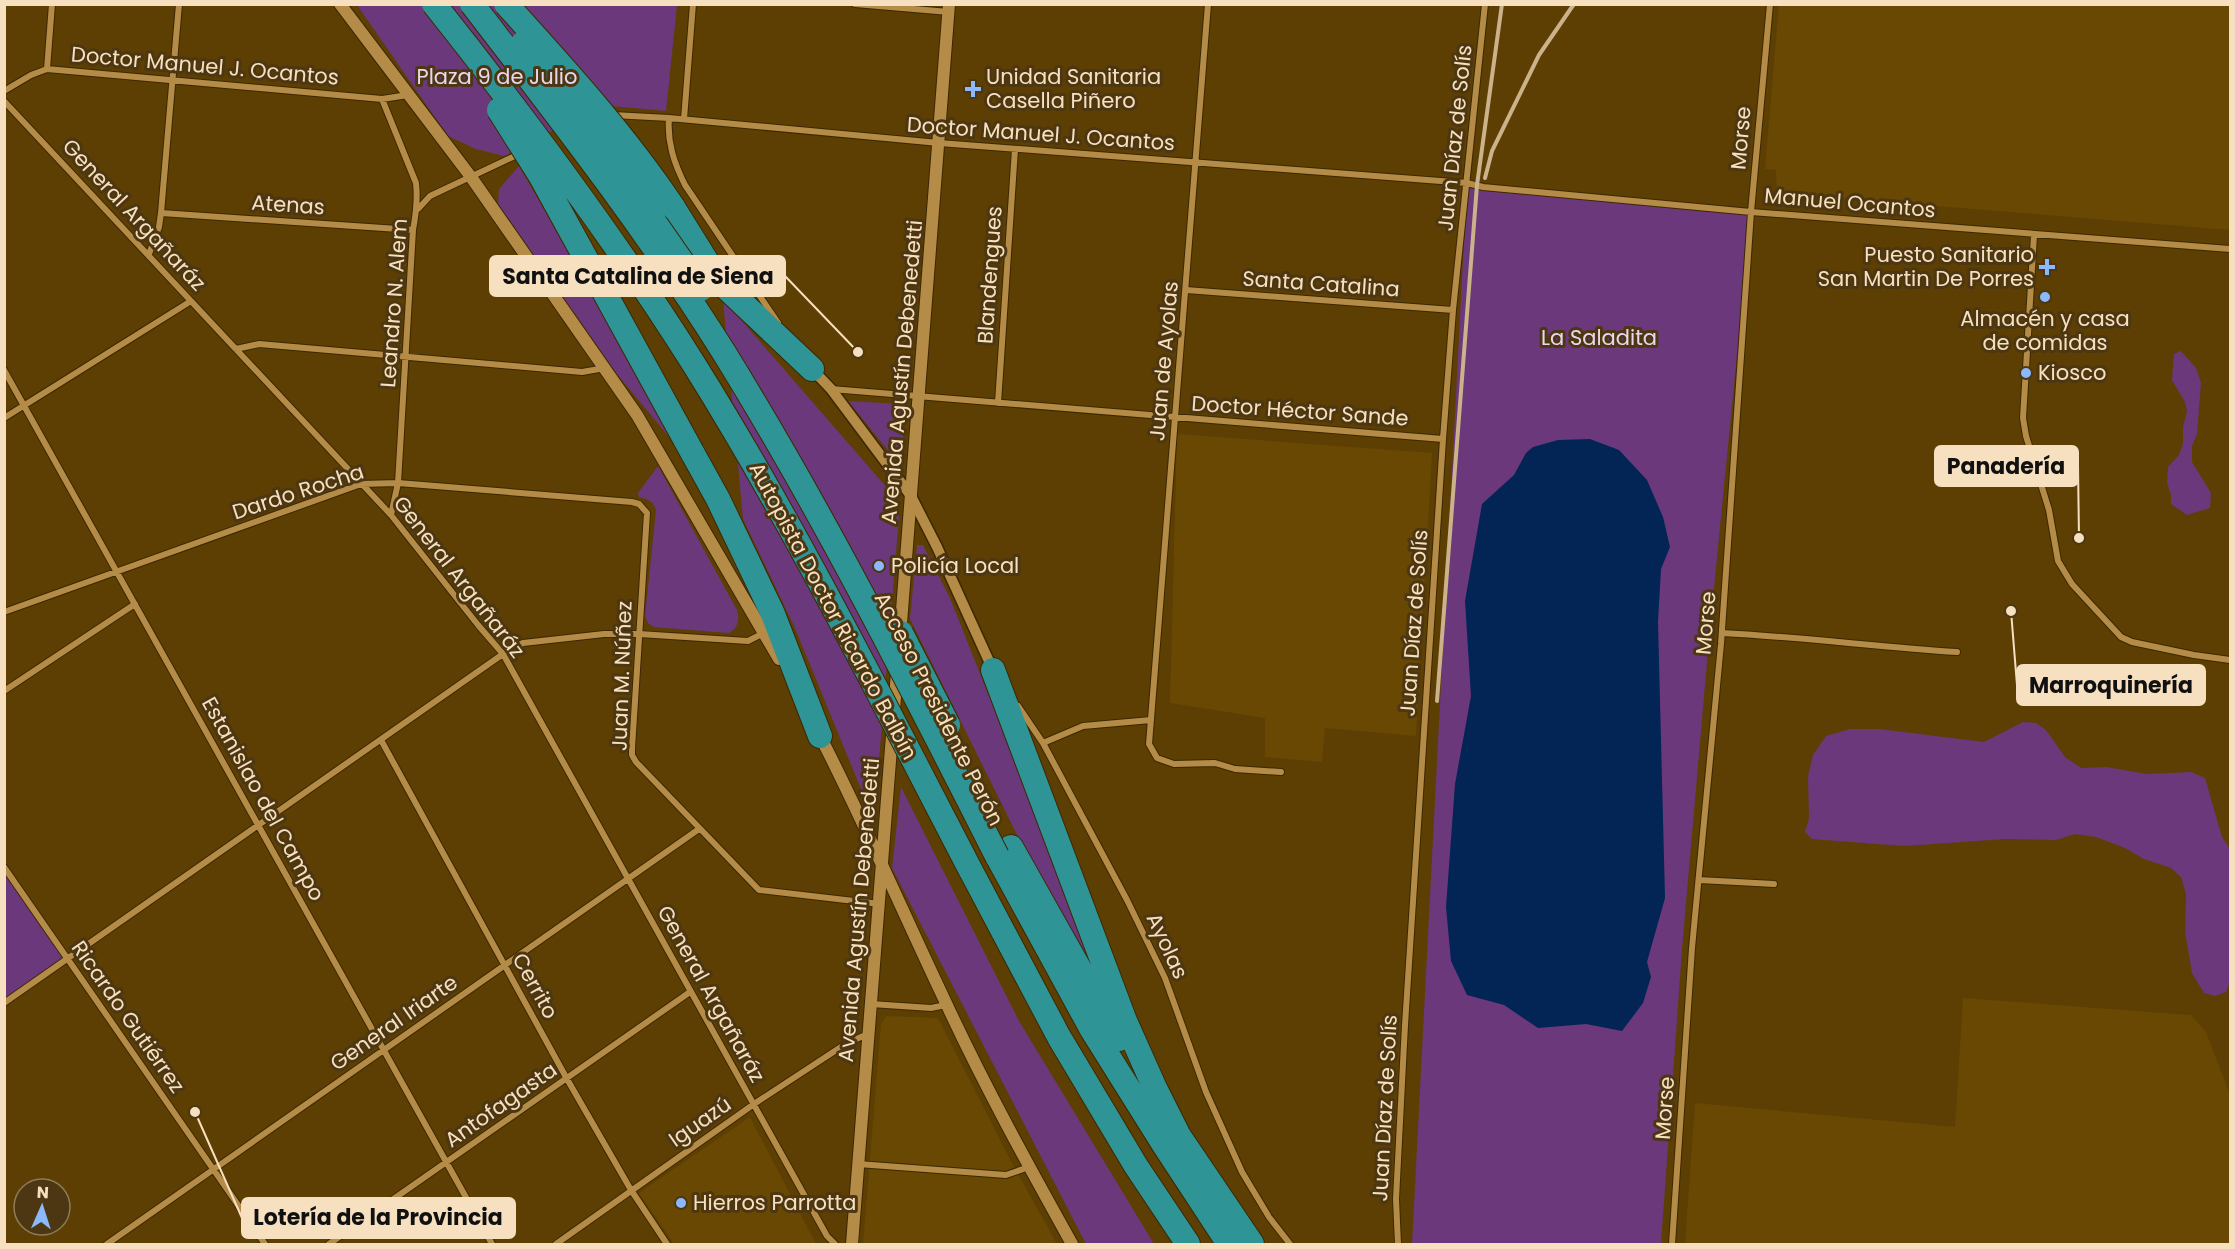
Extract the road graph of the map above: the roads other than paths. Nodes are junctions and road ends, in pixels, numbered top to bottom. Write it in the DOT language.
graph roads {
  1 [pos="52,4"];
  2 [pos="179,4"];
  3 [pos="340,4"];
  4 [pos="433,4"];
  5 [pos="472,4"];
  6 [pos="491,4"];
  7 [pos="506,4"];
  8 [pos="693,4"];
  9 [pos="855,4"];
  10 [pos="1209,4"];
  11 [pos="1485,4"];
  12 [pos="1770,4"];
  13 [pos="949,8"];
  14 [pos="47,69"];
  15 [pos="173,81"];
  16 [pos="4,91"];
  17 [pos="408,95"];
  18 [pos="382,99"];
  19 [pos="4,101"];
  20 [pos="613,115"];
  21 [pos="669,117"];
  22 [pos="684,119"];
  23 [pos="939,144"];
  24 [pos="1015,149"];
  25 [pos="517,155"];
  26 [pos="1197,161"];
  27 [pos="471,177"];
  28 [pos="1467,183"];
  29 [pos="418,209"];
  30 [pos="1751,212"];
  31 [pos="161,213"];
  32 [pos="413,230"];
  33 [pos="2034,235"];
  34 [pos="2230,249"];
  35 [pos="149,254"];
  36 [pos="1186,290"];
  37 [pos="191,301"];
  38 [pos="1453,310"];
  39 [pos="236,349"];
  40 [pos="407,358"];
  41 [pos="605,368"];
  42 [pos="812,369"];
  43 [pos="4,370"];
  44 [pos="831,389"];
  45 [pos="920,396"];
  46 [pos="998,403"];
  47 [pos="24,405"];
  48 [pos="4,418"];
  49 [pos="1175,418"];
  50 [pos="1443,439"];
  51 [pos="398,483"];
  52 [pos="361,484"];
  53 [pos="911,496"];
  54 [pos="647,513"];
  55 [pos="390,515"];
  56 [pos="117,572"];
  57 [pos="135,604"];
  58 [pos="4,612"];
  59 [pos="765,632"];
  60 [pos="1722,633"];
  61 [pos="639,634"];
  62 [pos="1957,652"];
  63 [pos="503,654"];
  64 [pos="2230,660"];
  65 [pos="993,670"];
  66 [pos="4,691"];
  67 [pos="1151,720"];
  68 [pos="820,736"];
  69 [pos="381,740"];
  70 [pos="1042,743"];
  71 [pos="1281,772"];
  72 [pos="259,825"];
  73 [pos="699,829"];
  74 [pos="1004,852"];
  75 [pos="882,863"];
  76 [pos="4,867"];
  77 [pos="628,880"];
  78 [pos="1699,880"];
  79 [pos="1774,884"];
  80 [pos="880,904"];
  81 [pos="68,959"];
  82 [pos="505,966"];
  83 [pos="690,992"];
  84 [pos="4,1003"];
  85 [pos="871,1004"];
  86 [pos="946,1005"];
  87 [pos="868,1034"];
  88 [pos="382,1050"];
  89 [pos="567,1079"];
  90 [pos="754,1104"];
  91 [pos="1182,1142"];
  92 [pos="446,1164"];
  93 [pos="858,1164"];
  94 [pos="1136,1166"];
  95 [pos="1029,1167"];
  96 [pos="214,1170"];
  97 [pos="631,1190"];
  98 [pos="107,1245"];
  99 [pos="266,1245"];
  100 [pos="329,1245"];
  101 [pos="492,1245"];
  102 [pos="556,1245"];
  103 [pos="667,1245"];
  104 [pos="835,1245"];
  105 [pos="852,1245"];
  106 [pos="1072,1245"];
  107 [pos="1173,1245"];
  108 [pos="1188,1245"];
  109 [pos="1229,1245"];
  110 [pos="1252,1245"];
  111 [pos="1290,1245"];
  112 [pos="1398,1245"];
  113 [pos="1672,1245"];
  1 -- 14 [label="street"];
  2 -- 15 [label="street"];
  3 -- 17 [label="main road"];
  4 -- 68 [label="highway, bridge"];
  4 -- 94 [label="highway, Autopista Doctor Ricardo Balbín, bridge"];
  5 -- 74 [label="highway, Autopista Doctor Ricardo Balbín, bridge"];
  6 -- 74 [label="highway, Acceso Presidente Perón, bridge"];
  7 -- 42 [label="highway, bridge"];
  8 -- 22 [label="street"];
  9 -- 13 [label="street"];
  10 -- 26 [label="street, Juan de Ayolas"];
  11 -- 28 [label="street, Juan Díaz de Solís"];
  12 -- 30 [label="street, Morse"];
  13 -- 23 [label="main road, Avenida Agustín Debenedetti"];
  14 -- 15 [label="street, Doctor Manuel J. Ocantos"];
  14 -- 16 [label="street, Doctor Manuel J. Ocantos"];
  15 -- 18 [label="street, Doctor Manuel J. Ocantos"];
  15 -- 31 [label="street"];
  17 -- 18 [label="street, Doctor Manuel J. Ocantos"];
  17 -- 27 [label="main road"];
  18 -- 29 [label="street, Leandro N. Alem"];
  19 -- 35 [label="street, General Argañaráz"];
  20 -- 21 [label="street, Doctor Manuel J. Ocantos"];
  21 -- 22 [label="street, Doctor Manuel J. Ocantos"];
  21 -- 42 [label="street"];
  22 -- 23 [label="street, Doctor Manuel J. Ocantos"];
  23 -- 24 [label="street, Doctor Manuel J. Ocantos"];
  23 -- 45 [label="main road, Avenida Agustín Debenedetti"];
  24 -- 26 [label="street, Doctor Manuel J. Ocantos"];
  24 -- 46 [label="street, Blandengues"];
  25 -- 27 [label="street"];
  26 -- 28 [label="street, Doctor Manuel J. Ocantos"];
  26 -- 36 [label="street, Juan de Ayolas"];
  27 -- 29 [label="street"];
  27 -- 41 [label="main road"];
  28 -- 30 [label="street, Manuel Ocantos"];
  28 -- 38 [label="street, Juan Díaz de Solís"];
  29 -- 32 [label="street, Leandro N. Alem"];
  30 -- 33 [label="street, Manuel Ocantos"];
  30 -- 60 [label="street, Morse"];
  31 -- 32 [label="street, Atenas"];
  31 -- 35 [label="street"];
  32 -- 40 [label="street, Leandro N. Alem"];
  33 -- 34 [label="street, Manuel Ocantos"];
  33 -- 64 [label="street"];
  35 -- 37 [label="street, General Argañaráz"];
  36 -- 38 [label="street, Santa Catalina"];
  36 -- 49 [label="street, Juan de Ayolas"];
  37 -- 39 [label="street, General Argañaráz"];
  37 -- 47 [label="street"];
  38 -- 50 [label="street, Juan Díaz de Solís"];
  39 -- 40 [label="street"];
  39 -- 52 [label="street, General Argañaráz"];
  40 -- 41 [label="street"];
  40 -- 51 [label="street, Leandro N. Alem"];
  41 -- 59 [label="main road"];
  42 -- 44 [label="street"];
  43 -- 47 [label="street, Estanislao del Campo"];
  44 -- 45 [label="street, Doctor Héctor Sande"];
  44 -- 53 [label="street"];
  45 -- 46 [label="street, Doctor Héctor Sande"];
  45 -- 53 [label="main road, Avenida Agustín Debenedetti"];
  46 -- 49 [label="street, Doctor Héctor Sande"];
  47 -- 48 [label="street"];
  47 -- 56 [label="street, Estanislao del Campo"];
  49 -- 50 [label="street, Doctor Héctor Sande"];
  49 -- 67 [label="street, Juan de Ayolas"];
  50 -- 112 [label="street, Juan Díaz de Solís"];
  51 -- 52 [label="street, Dardo Rocha"];
  51 -- 54 [label="street, Dardo Rocha"];
  51 -- 55 [label="street, Leandro N. Alem"];
  52 -- 55 [label="street, General Argañaráz"];
  52 -- 56 [label="street, Dardo Rocha"];
  53 -- 65 [label="street"];
  53 -- 75 [label="main road, Avenida Agustín Debenedetti"];
  54 -- 61 [label="street, Juan M. Núñez"];
  55 -- 63 [label="street, General Argañaráz"];
  56 -- 57 [label="street, Estanislao del Campo"];
  56 -- 58 [label="street, Dardo Rocha"];
  57 -- 66 [label="street"];
  57 -- 72 [label="street, Estanislao del Campo"];
  59 -- 61 [label="street"];
  59 -- 68 [label="main road"];
  60 -- 62 [label="street"];
  60 -- 78 [label="street, Morse"];
  61 -- 63 [label="street"];
  61 -- 73 [label="street, Juan M. Núñez"];
  63 -- 69 [label="street"];
  63 -- 77 [label="street, General Argañaráz"];
  65 -- 70 [label="street, Ayolas"];
  65 -- 91 [label="highway"];
  67 -- 70 [label="street"];
  67 -- 71 [label="street, Juan de Ayolas"];
  68 -- 75 [label="main road"];
  69 -- 72 [label="street"];
  69 -- 82 [label="street, Cerrito"];
  70 -- 111 [label="street, Ayolas"];
  72 -- 81 [label="street"];
  72 -- 88 [label="street, Estanislao del Campo"];
  73 -- 77 [label="street, General Iriarte"];
  73 -- 80 [label="street, Juan M. Núñez"];
  74 -- 91 [label="highway, Acceso Presidente Perón"];
  74 -- 109 [label="highway, Autopista Doctor Ricardo Balbín"];
  75 -- 80 [label="main road, Avenida Agustín Debenedetti"];
  75 -- 86 [label="main road"];
  76 -- 81 [label="street, Ricardo Gutiérrez"];
  77 -- 82 [label="street, General Iriarte"];
  77 -- 83 [label="street, General Argañaráz"];
  78 -- 79 [label="street"];
  78 -- 113 [label="street, Morse"];
  80 -- 85 [label="main road, Avenida Agustín Debenedetti"];
  81 -- 84 [label="street"];
  81 -- 96 [label="street, Ricardo Gutiérrez"];
  82 -- 88 [label="street, General Iriarte"];
  82 -- 89 [label="street, Cerrito"];
  83 -- 89 [label="street, Antofagasta"];
  83 -- 90 [label="street, General Argañaráz"];
  85 -- 86 [label="street"];
  85 -- 87 [label="main road, Avenida Agustín Debenedetti"];
  86 -- 95 [label="main road"];
  87 -- 90 [label="street, Iguazú"];
  87 -- 93 [label="main road, Avenida Agustín Debenedetti"];
  88 -- 92 [label="street, Estanislao del Campo"];
  88 -- 96 [label="street, General Iriarte"];
  89 -- 92 [label="street, Antofagasta"];
  89 -- 97 [label="street, Cerrito"];
  90 -- 97 [label="street, Iguazú"];
  90 -- 104 [label="street, General Argañaráz"];
  91 -- 110 [label="highway, Acceso Presidente Perón"];
  92 -- 100 [label="street, Antofagasta"];
  92 -- 101 [label="street, Estanislao del Campo"];
  93 -- 95 [label="street"];
  93 -- 105 [label="main road, Avenida Agustín Debenedetti"];
  94 -- 107 [label="highway"];
  94 -- 108 [label="highway, Autopista Doctor Ricardo Balbín"];
  95 -- 106 [label="main road"];
  96 -- 98 [label="street, General Iriarte"];
  96 -- 99 [label="street, Ricardo Gutiérrez"];
  97 -- 102 [label="street, Iguazú"];
  97 -- 103 [label="street, Cerrito"];
}
